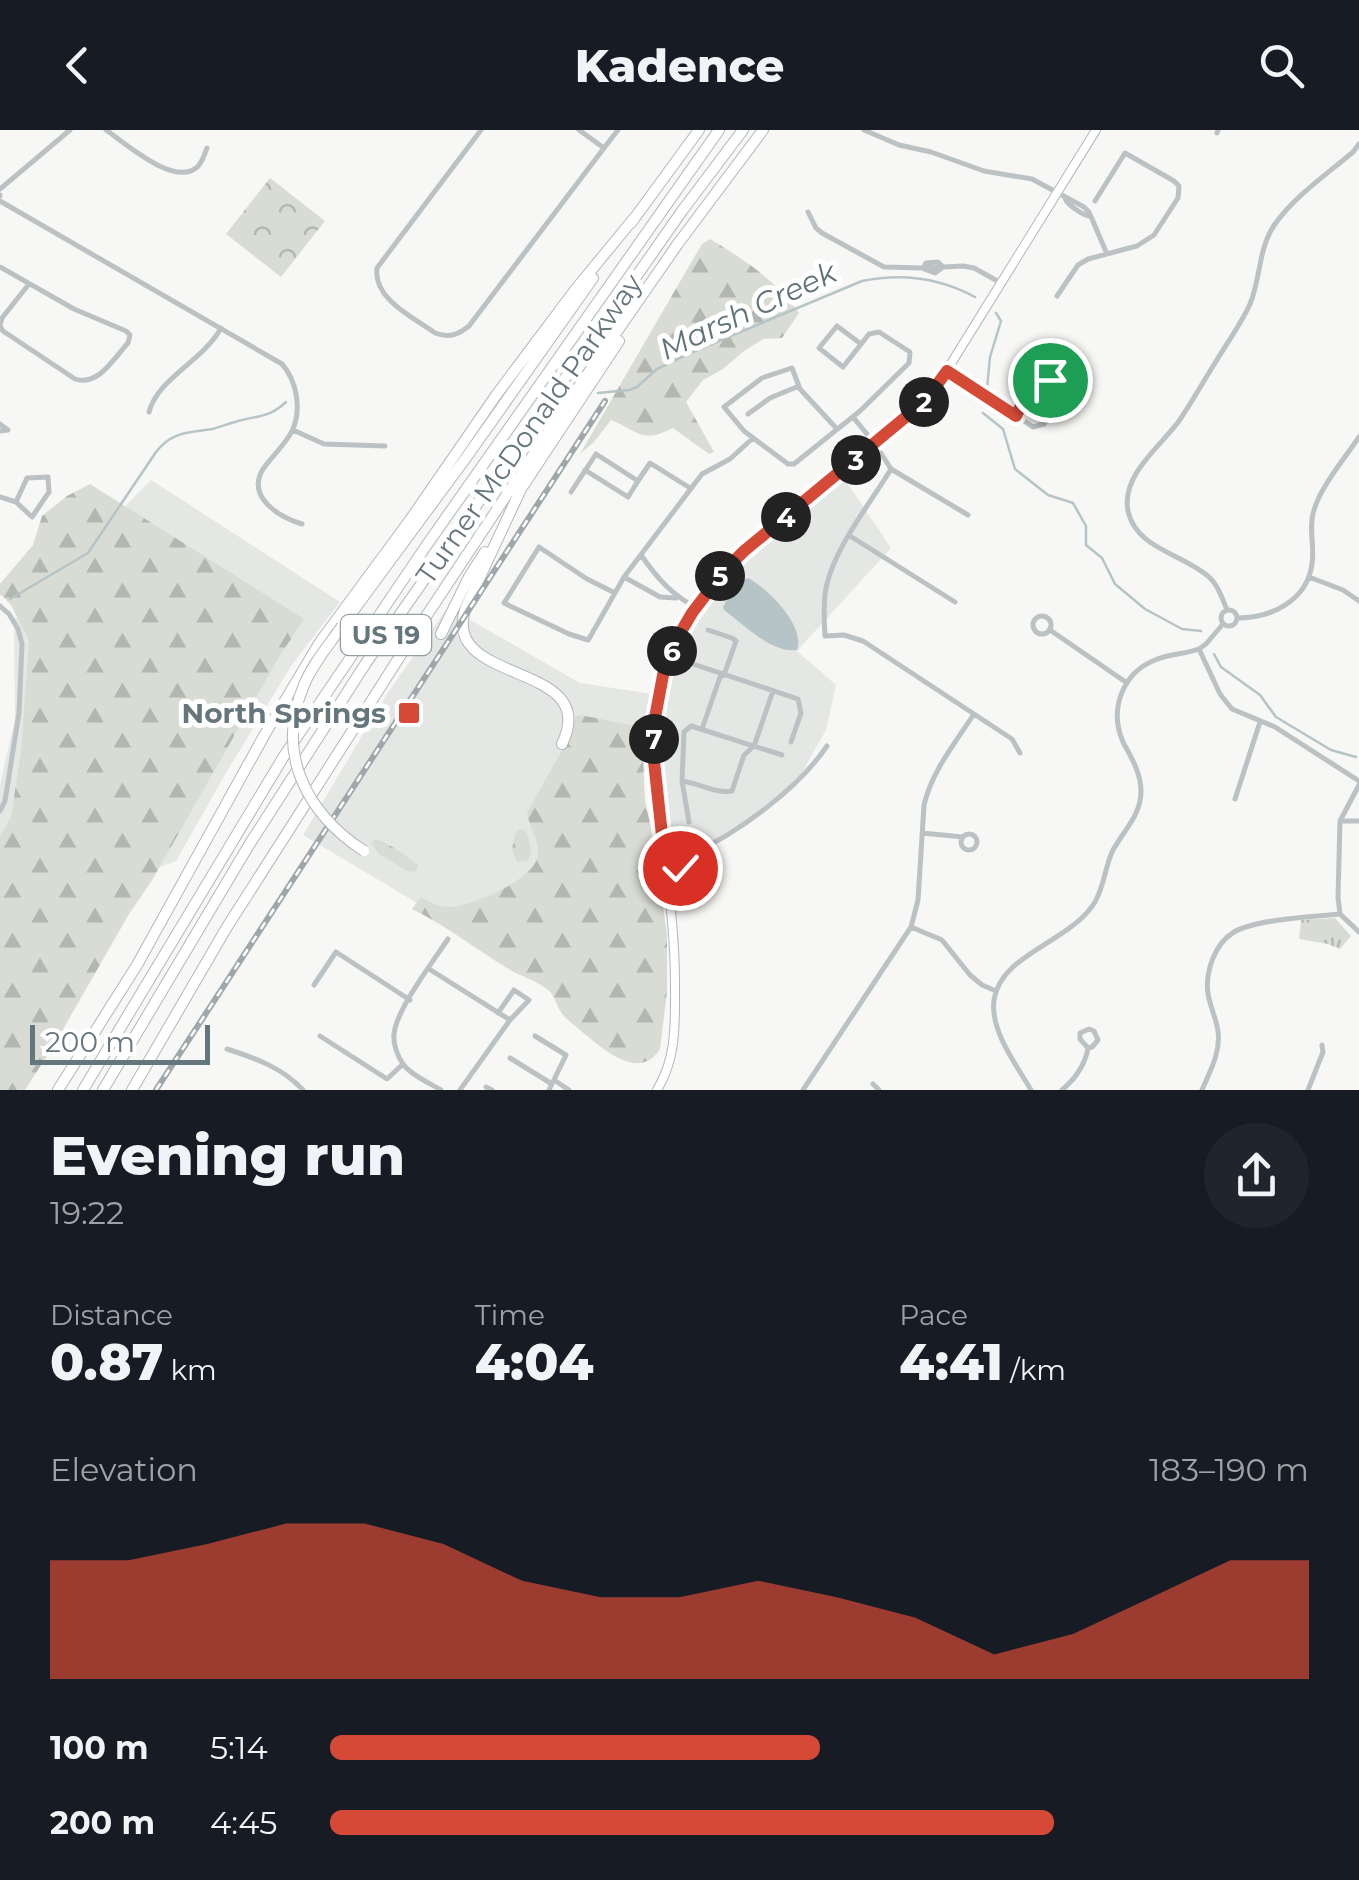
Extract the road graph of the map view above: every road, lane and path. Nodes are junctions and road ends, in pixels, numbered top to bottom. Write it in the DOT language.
graph roads {
  1 [pos="70,130"];
  2 [pos="106,130"];
  3 [pos="481,130"];
  4 [pos="579,130"];
  5 [pos="618,130"];
  6 [pos="698,130"];
  7 [pos="719,130"];
  8 [pos="743,130"];
  9 [pos="763,130"];
  10 [pos="864,130"];
  11 [pos="1096,130"];
  12 [pos="1359,144"];
  13 [pos="208,148"];
  14 [pos="604,148"];
  15 [pos="1356,155"];
  16 [pos="0,195"];
  17 [pos="1061,195"];
  18 [pos="1095,201"];
  19 [pos="808,212"];
  20 [pos="1087,216"];
  21 [pos="635,217"];
  22 [pos="1107,254"];
  23 [pos="1,269"];
  24 [pos="1000,283"];
  25 [pos="29,284"];
  26 [pos="650,284"];
  27 [pos="1057,296"];
  28 [pos="0,326"];
  29 [pos="221,328"];
  30 [pos="861,344"];
  31 [pos="947,371"];
  32 [pos="83,382"];
  33 [pos="799,386"];
  34 [pos="81,391"];
  35 [pos="149,412"];
  36 [pos="748,414"];
  37 [pos="1016,416"];
  38 [pos="853,417"];
  39 [pos="837,429"];
  40 [pos="292,430"];
  41 [pos="1359,437"];
  42 [pos="753,438"];
  43 [pos="875,444"];
  44 [pos="384,446"];
  45 [pos="586,470"];
  46 [pos="891,470"];
  47 [pos="638,482"];
  48 [pos="690,488"];
  49 [pos="571,492"];
  50 [pos="0,497"];
  51 [pos="16,502"];
  52 [pos="509,512"];
  53 [pos="968,515"];
  54 [pos="302,524"];
  55 [pos="850,536"];
  56 [pos="641,556"];
  57 [pos="656,576"];
  58 [pos="624,577"];
  59 [pos="1309,577"];
  60 [pos="665,586"];
  61 [pos="646,590"];
  62 [pos="615,593"];
  63 [pos="660,596"];
  64 [pos="678,598"];
  65 [pos="1359,601"];
  66 [pos="955,602"];
  67 [pos="0,606"];
  68 [pos="695,608"];
  69 [pos="1226,610"];
  70 [pos="1237,618"];
  71 [pos="1224,624"];
  72 [pos="708,630"];
  73 [pos="1050,630"];
  74 [pos="440,634"];
  75 [pos="1199,648"];
  76 [pos="670,656"];
  77 [pos="724,675"];
  78 [pos="1126,683"];
  79 [pos="773,691"];
  80 [pos="974,714"];
  81 [pos="1260,722"];
  82 [pos="702,729"];
  83 [pos="790,742"];
  84 [pos="562,744"];
  85 [pos="754,746"];
  86 [pos="827,746"];
  87 [pos="1020,753"];
  88 [pos="782,755"];
  89 [pos="682,781"];
  90 [pos="1359,783"];
  91 [pos="1235,800"];
  92 [pos="0,811"];
  93 [pos="1340,821"];
  94 [pos="1359,821"];
  95 [pos="689,822"];
  96 [pos="922,832"];
  97 [pos="662,835"];
  98 [pos="963,837"];
  99 [pos="364,851"];
  100 [pos="692,854"];
  101 [pos="671,906"];
  102 [pos="1340,914"];
  103 [pos="911,927"];
  104 [pos="1359,932"];
  105 [pos="448,939"];
  106 [pos="429,969"];
  107 [pos="314,985"];
  108 [pos="996,991"];
  109 [pos="410,1000"];
  110 [pos="498,1012"];
  111 [pos="510,1020"];
  112 [pos="320,1036"];
  113 [pos="535,1036"];
  114 [pos="1322,1045"];
  115 [pos="227,1048"];
  116 [pos="1088,1048"];
  117 [pos="510,1058"];
  118 [pos="403,1064"];
  119 [pos="873,1084"];
  120 [pos="552,1085"];
  121 [pos="436,1089"];
  122 [pos="58,1090"];
  123 [pos="83,1090"];
  124 [pos="102,1090"];
  125 [pos="132,1090"];
  126 [pos="303,1090"];
  127 [pos="460,1090"];
  128 [pos="569,1090"];
  129 [pos="658,1090"];
  130 [pos="803,1090"];
  131 [pos="879,1090"];
  132 [pos="1030,1090"];
  133 [pos="1062,1090"];
  134 [pos="1202,1090"];
  135 [pos="1308,1090"];
  1 -- 16 [label="street"];
  2 -- 13 [label="street"];
  3 -- 14 [label="street"];
  4 -- 14 [label="street"];
  5 -- 14 [label="street"];
  6 -- 21 [label="highway"];
  7 -- 123 [label="highway, Turner McDonald Parkway / US 19"];
  8 -- 124 [label="highway, Turner McDonald Parkway / US 19"];
  9 -- 26 [label="highway"];
  10 -- 17 [label="street"];
  11 -- 17 [label="street"];
  12 -- 15 [label="street"];
  15 -- 69 [label="street"];
  16 -- 29 [label="street"];
  17 -- 20 [label="street"];
  17 -- 20 [label="street"];
  17 -- 24 [label="street"];
  18 -- 22 [label="street"];
  19 -- 24 [label="street"];
  20 -- 22 [label="street"];
  21 -- 99 [label="highway, bridge"];
  21 -- 122 [label="highway"];
  22 -- 27 [label="street"];
  23 -- 25 [label="street"];
  24 -- 31 [label="street"];
  25 -- 28 [label="street"];
  25 -- 32 [label="street"];
  26 -- 52 [label="highway"];
  26 -- 125 [label="highway"];
  28 -- 32 [label="street"];
  29 -- 35 [label="street"];
  29 -- 40 [label="street"];
  30 -- 30 [label="street"];
  30 -- 38 [label="street"];
  31 -- 37 [label="street"];
  31 -- 43 [label="street"];
  32 -- 34 [label="street"];
  33 -- 36 [label="street"];
  33 -- 39 [label="street"];
  33 -- 42 [label="street"];
  37 -- 37 [label="street"];
  38 -- 39 [label="street"];
  38 -- 43 [label="street"];
  39 -- 42 [label="street"];
  40 -- 44 [label="street"];
  40 -- 54 [label="street"];
  41 -- 59 [label="street"];
  42 -- 48 [label="street"];
  43 -- 46 [label="street"];
  43 -- 68 [label="street"];
  45 -- 47 [label="street"];
  45 -- 47 [label="street"];
  45 -- 49 [label="street"];
  46 -- 53 [label="street"];
  46 -- 55 [label="street"];
  47 -- 48 [label="street"];
  48 -- 56 [label="street"];
  50 -- 51 [label="street"];
  51 -- 51 [label="street"];
  52 -- 74 [label="highway"];
  52 -- 84 [label="highway"];
  55 -- 66 [label="street"];
  55 -- 80 [label="street"];
  56 -- 57 [label="street"];
  56 -- 58 [label="street"];
  57 -- 60 [label="street"];
  57 -- 61 [label="street"];
  58 -- 61 [label="street"];
  58 -- 62 [label="street"];
  59 -- 65 [label="street"];
  59 -- 70 [label="street"];
  60 -- 63 [label="street"];
  60 -- 64 [label="street"];
  61 -- 63 [label="street"];
  62 -- 62 [label="street"];
  63 -- 64 [label="street"];
  64 -- 68 [label="street"];
  67 -- 92 [label="street"];
  68 -- 76 [label="street"];
  69 -- 70 [label="street"];
  69 -- 71 [label="street"];
  70 -- 71 [label="street"];
  71 -- 75 [label="street"];
  72 -- 77 [label="street"];
  73 -- 78 [label="street"];
  75 -- 78 [label="street"];
  75 -- 81 [label="street"];
  76 -- 77 [label="street"];
  76 -- 97 [label="street"];
  77 -- 79 [label="street"];
  77 -- 82 [label="street"];
  78 -- 108 [label="street"];
  79 -- 83 [label="street"];
  79 -- 85 [label="street"];
  80 -- 87 [label="street"];
  80 -- 96 [label="street"];
  81 -- 90 [label="street"];
  81 -- 91 [label="street"];
  82 -- 85 [label="street"];
  82 -- 89 [label="street"];
  85 -- 88 [label="street"];
  85 -- 89 [label="street"];
  86 -- 100 [label="street"];
  89 -- 95 [label="street"];
  90 -- 93 [label="street"];
  93 -- 94 [label="street"];
  93 -- 102 [label="street"];
  96 -- 98 [label="street"];
  96 -- 103 [label="street"];
  97 -- 100 [label="street"];
  97 -- 101 [label="street"];
  100 -- 101 [label="street"];
  101 -- 129 [label="street"];
  102 -- 104 [label="street"];
  102 -- 134 [label="street"];
  103 -- 108 [label="street"];
  103 -- 130 [label="street"];
  105 -- 106 [label="street"];
  106 -- 109 [label="street"];
  106 -- 110 [label="street"];
  107 -- 109 [label="street"];
  108 -- 132 [label="street"];
  109 -- 118 [label="street"];
  110 -- 111 [label="street"];
  110 -- 111 [label="street"];
  111 -- 127 [label="street"];
  112 -- 118 [label="street"];
  113 -- 120 [label="street"];
  114 -- 135 [label="street"];
  115 -- 126 [label="street"];
  116 -- 133 [label="street"];
  117 -- 120 [label="street"];
  118 -- 121 [label="street"];
  119 -- 131 [label="street"];
  120 -- 128 [label="street"];
}
